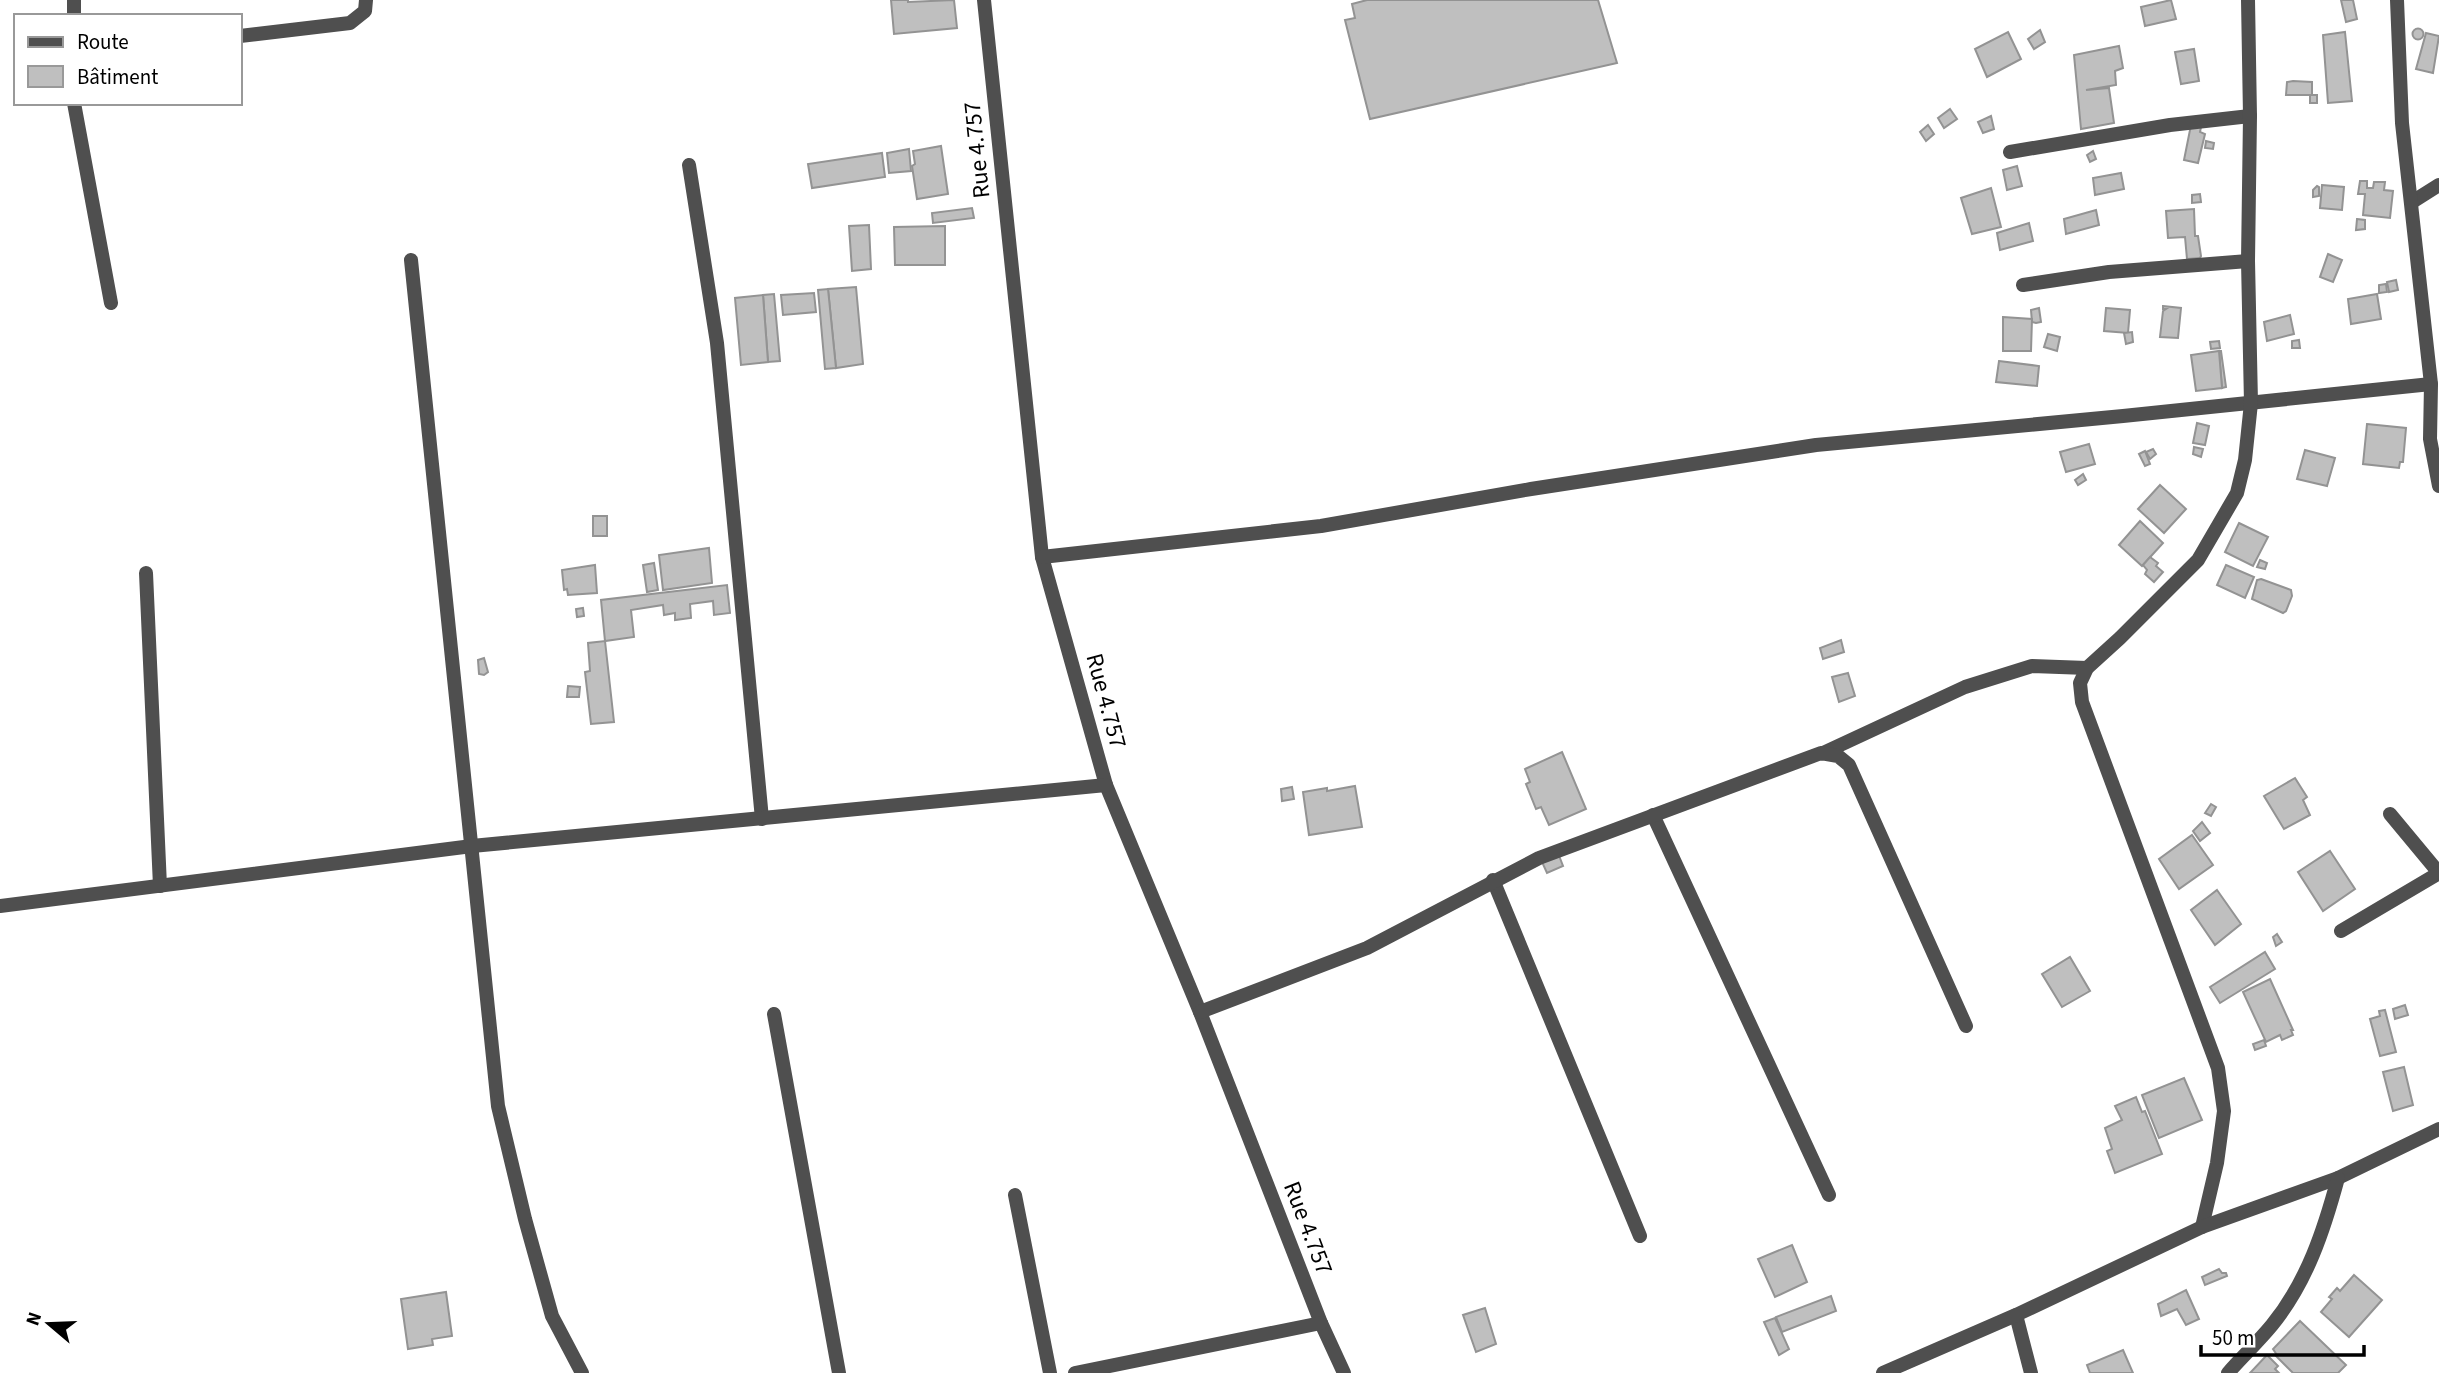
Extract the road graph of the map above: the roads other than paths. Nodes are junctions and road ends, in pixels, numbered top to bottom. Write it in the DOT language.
graph roads {
  1 [pos="366,0"];
  2 [pos="984,0"];
  3 [pos="2248,0"];
  4 [pos="2397,0"];
  5 [pos="242,36"];
  6 [pos="74,105"];
  7 [pos="2249,116"];
  8 [pos="2010,152"];
  9 [pos="690,165"];
  10 [pos="2439,185"];
  11 [pos="2412,202"];
  12 [pos="411,260"];
  13 [pos="2248,261"];
  14 [pos="2023,285"];
  15 [pos="111,303"];
  16 [pos="2431,384"];
  17 [pos="2251,403"];
  18 [pos="2439,486"];
  19 [pos="1042,557"];
  20 [pos="146,573"];
  21 [pos="2087,668"];
  22 [pos="1821,753"];
  23 [pos="1106,785"];
  24 [pos="2390,814"];
  25 [pos="1653,815"];
  26 [pos="762,820"];
  27 [pos="472,846"];
  28 [pos="2439,873"];
  29 [pos="1493,880"];
  30 [pos="160,886"];
  31 [pos="0,906"];
  32 [pos="2341,931"];
  33 [pos="1200,1012"];
  34 [pos="774,1014"];
  35 [pos="1966,1026"];
  36 [pos="2439,1129"];
  37 [pos="2338,1178"];
  38 [pos="1015,1195"];
  39 [pos="1829,1195"];
  40 [pos="2202,1227"];
  41 [pos="1640,1236"];
  42 [pos="2016,1315"];
  43 [pos="1321,1323"];
  44 [pos="582,1373"];
  45 [pos="839,1373"];
  46 [pos="1050,1373"];
  47 [pos="1075,1373"];
  48 [pos="1344,1373"];
  49 [pos="1884,1373"];
  50 [pos="2031,1373"];
  51 [pos="2228,1373"];
  1 -- 5 [label="street"];
  2 -- 19 [label="street, Rue 4.757"];
  3 -- 7 [label="street"];
  4 -- 11 [label="street"];
  6 -- 15 [label="street"];
  7 -- 8 [label="street"];
  7 -- 13 [label="street"];
  9 -- 26 [label="street"];
  10 -- 11 [label="street"];
  11 -- 16 [label="street"];
  12 -- 27 [label="street"];
  13 -- 14 [label="street"];
  13 -- 17 [label="street"];
  16 -- 17 [label="street"];
  16 -- 18 [label="street"];
  17 -- 19 [label="street"];
  17 -- 21 [label="street"];
  19 -- 23 [label="street, Rue 4.757"];
  20 -- 30 [label="street"];
  21 -- 22 [label="street"];
  21 -- 40 [label="street"];
  22 -- 25 [label="street"];
  22 -- 35 [label="street"];
  23 -- 26 [label="street"];
  23 -- 33 [label="street, Rue 4.757"];
  24 -- 28 [label="street"];
  25 -- 29 [label="street"];
  25 -- 39 [label="street"];
  26 -- 27 [label="street"];
  27 -- 30 [label="street"];
  27 -- 44 [label="street"];
  28 -- 32 [label="street"];
  29 -- 33 [label="street"];
  29 -- 41 [label="street"];
  30 -- 31 [label="street"];
  33 -- 43 [label="street, Rue 4.757"];
  34 -- 45 [label="street"];
  36 -- 37 [label="street"];
  37 -- 40 [label="street"];
  37 -- 51 [label="street"];
  38 -- 46 [label="street"];
  40 -- 42 [label="street"];
  42 -- 49 [label="street"];
  42 -- 50 [label="street"];
  43 -- 47 [label="street"];
  43 -- 48 [label="street, Rue 4.757"];
}
